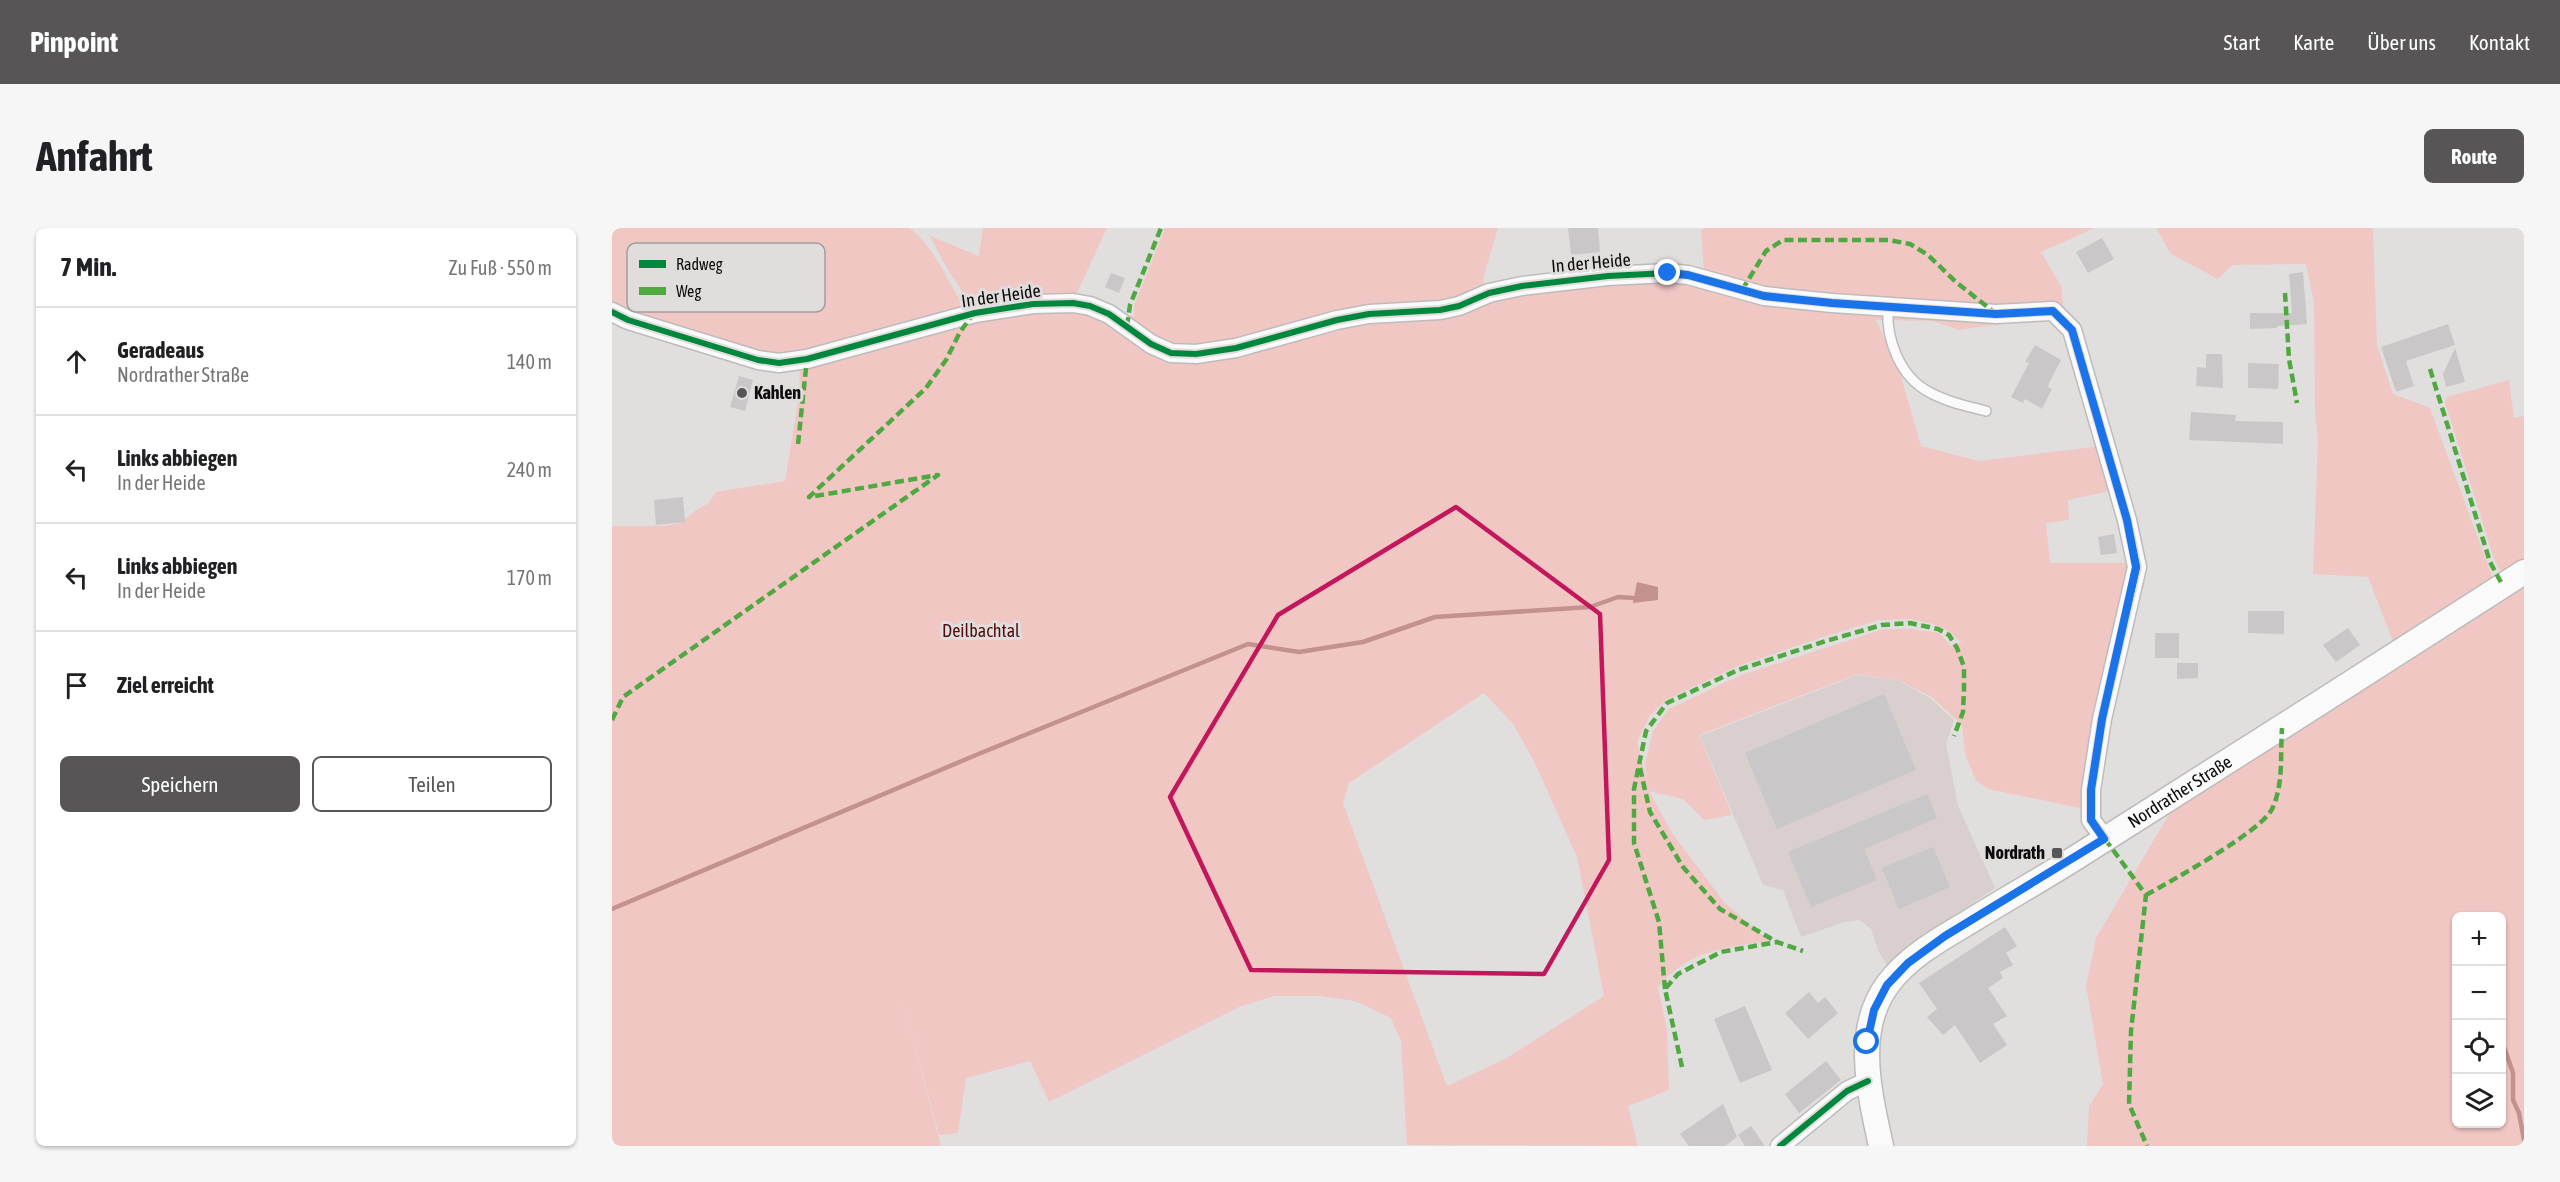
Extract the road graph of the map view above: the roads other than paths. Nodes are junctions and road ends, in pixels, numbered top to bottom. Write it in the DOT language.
graph roads {
  1 [pos="1888,309"];
  2 [pos="612,312"];
  3 [pos="1986,411"];
  4 [pos="2524,572"];
  5 [pos="2104,839"];
  6 [pos="1868,1082"];
  7 [pos="1780,1146"];
  8 [pos="1881,1146"];
  1 -- 2 [label="street, In der Heide"];
  1 -- 3 [label="lane"];
  1 -- 5 [label="street, In der Heide"];
  4 -- 5 [label="main road, Nordrather Straße"];
  5 -- 6 [label="main road, Nordrather Straße"];
  6 -- 7 [label="street"];
  6 -- 8 [label="main road, Nordrather Straße"];
}
